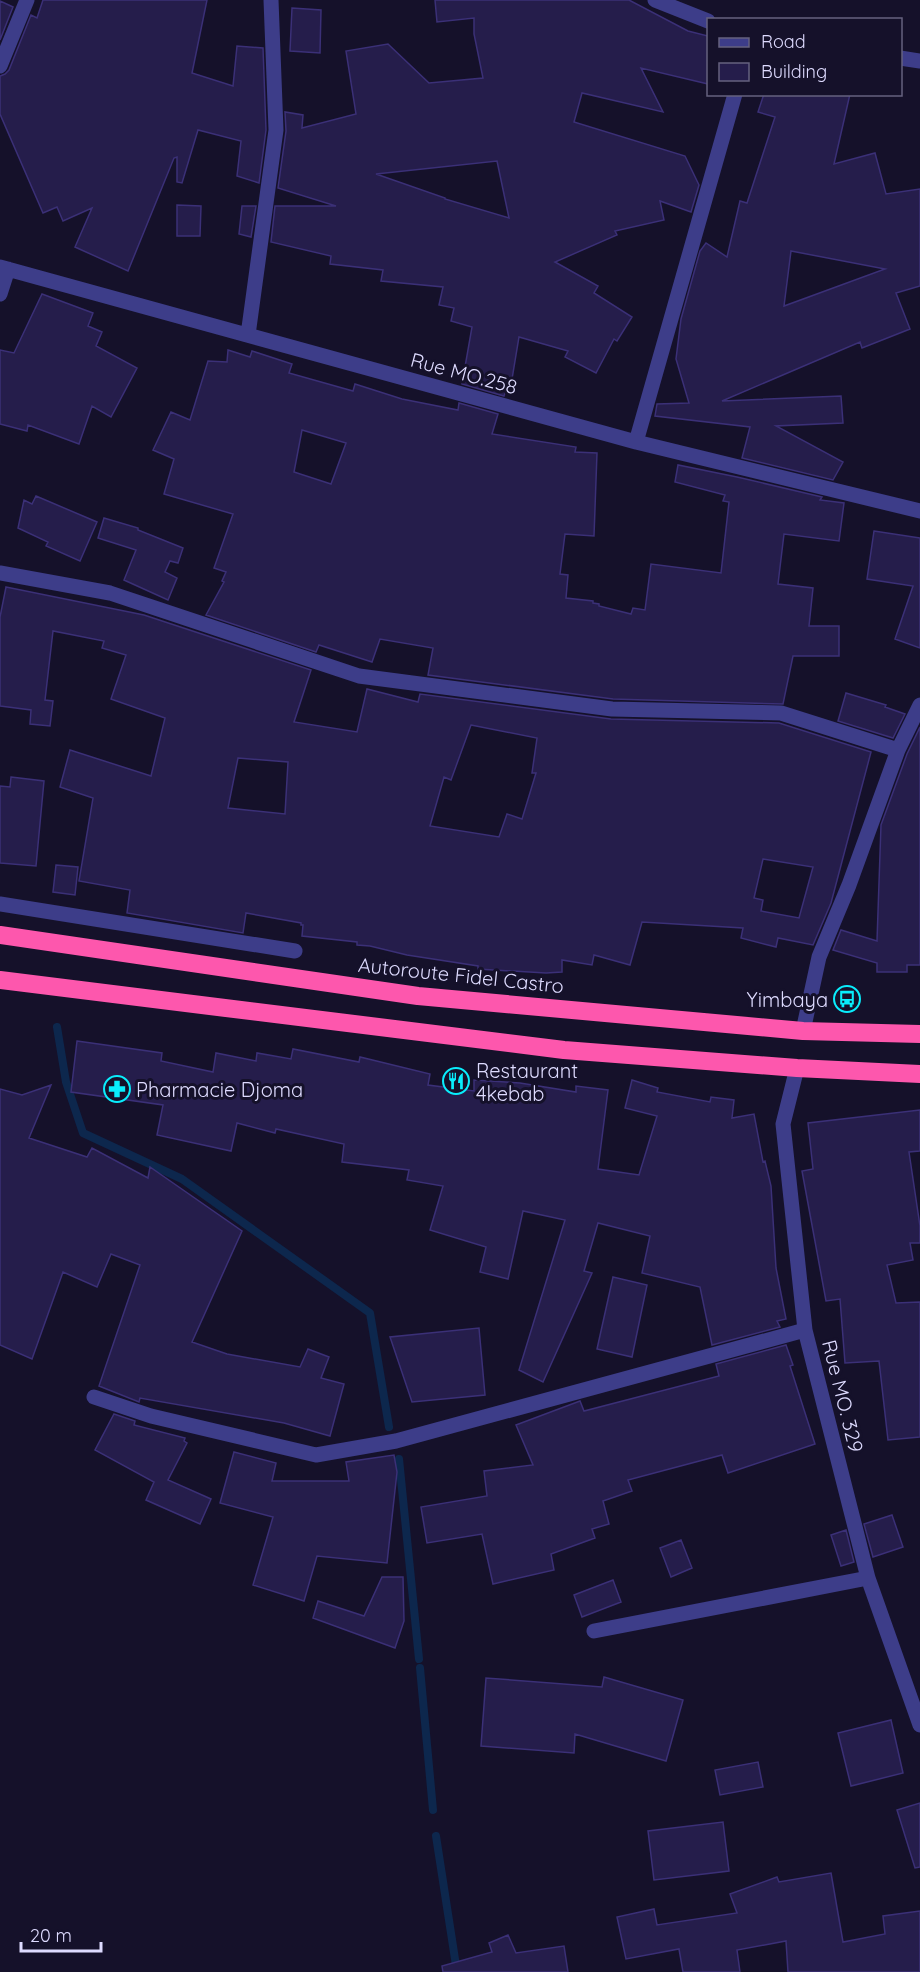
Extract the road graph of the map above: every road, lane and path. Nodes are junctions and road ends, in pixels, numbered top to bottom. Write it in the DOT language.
graph roads {
  1 [pos="27,0"];
  2 [pos="271,0"];
  3 [pos="656,0"];
  4 [pos="707,21"];
  5 [pos="902,58"];
  6 [pos="920,61"];
  7 [pos="0,66"];
  8 [pos="734,96"];
  9 [pos="4,268"];
  10 [pos="0,294"];
  11 [pos="248,335"];
  12 [pos="636,442"];
  13 [pos="920,511"];
  14 [pos="0,573"];
  15 [pos="920,705"];
  16 [pos="898,750"];
  17 [pos="0,904"];
  18 [pos="0,936"];
  19 [pos="295,951"];
  20 [pos="0,980"];
  21 [pos="803,1031"];
  22 [pos="920,1034"];
  23 [pos="797,1068"];
  24 [pos="920,1074"];
  25 [pos="805,1330"];
  26 [pos="94,1397"];
  27 [pos="868,1578"];
  28 [pos="594,1631"];
  29 [pos="920,1725"];
  1 -- 7 [label="street"];
  2 -- 11 [label="street"];
  3 -- 4 [label="street"];
  5 -- 6 [label="street"];
  8 -- 12 [label="street"];
  9 -- 10 [label="street"];
  9 -- 11 [label="street, Rue MO.258"];
  11 -- 12 [label="street, Rue MO.258"];
  12 -- 13 [label="street, Rue MO.258"];
  14 -- 16 [label="street"];
  15 -- 16 [label="street"];
  16 -- 21 [label="street"];
  17 -- 19 [label="street"];
  18 -- 21 [label="highway, Autoroute Fidel Castro"];
  20 -- 23 [label="highway"];
  21 -- 22 [label="highway, Autoroute Fidel Castro"];
  23 -- 24 [label="highway"];
  23 -- 25 [label="street, Rue MO. 329"];
  25 -- 26 [label="street"];
  25 -- 27 [label="street, Rue MO. 329"];
  27 -- 28 [label="street"];
  27 -- 29 [label="street, Rue MO. 329"];
}
